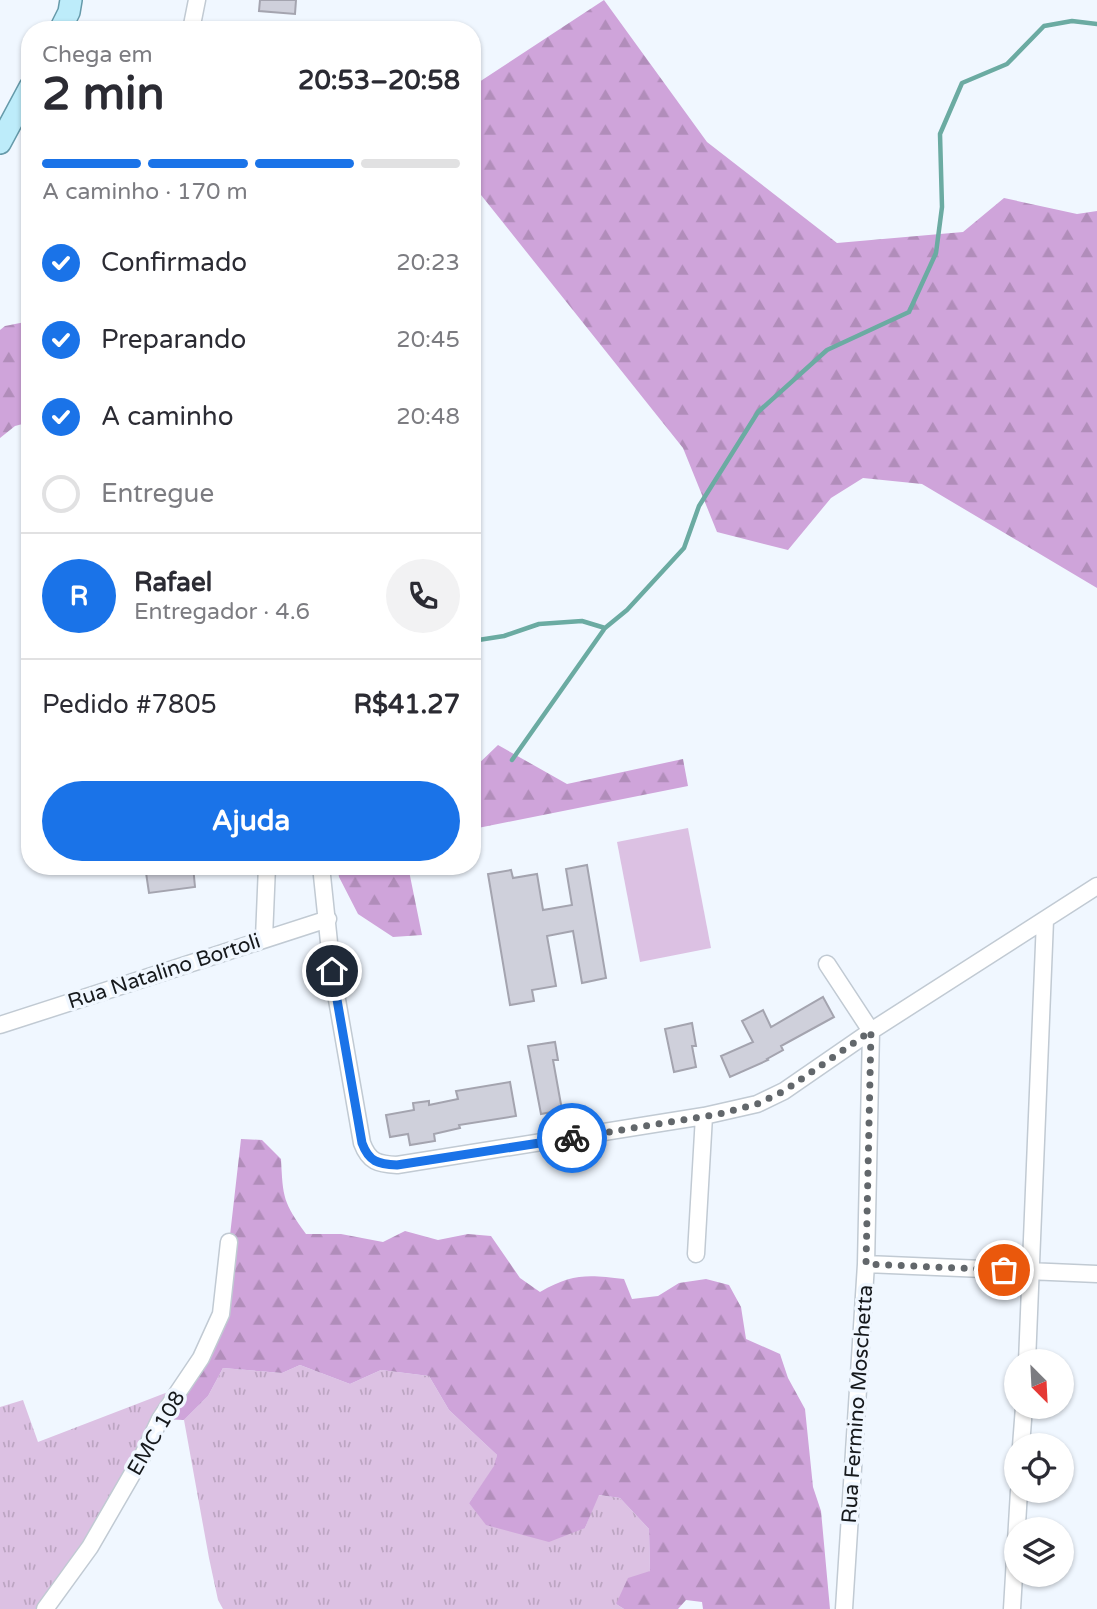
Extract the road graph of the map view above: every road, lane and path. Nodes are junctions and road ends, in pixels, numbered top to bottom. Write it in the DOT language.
graph roads {
  1 [pos="197,0"];
  2 [pos="193,21"];
  3 [pos="21,104"];
  4 [pos="0,143"];
  5 [pos="267,875"];
  6 [pos="322,875"];
  7 [pos="1097,886"];
  8 [pos="328,919"];
  9 [pos="1045,920"];
  10 [pos="264,938"];
  11 [pos="827,964"];
  12 [pos="0,1025"];
  13 [pos="871,1031"];
  14 [pos="704,1116"];
  15 [pos="229,1242"];
  16 [pos="696,1254"];
  17 [pos="866,1264"];
  18 [pos="1032,1271"];
  19 [pos="1097,1273"];
  20 [pos="1028,1349"];
  21 [pos="1018,1503"];
  22 [pos="45,1609"];
  23 [pos="844,1609"];
  24 [pos="1012,1609"];
  1 -- 2 [label="street"];
  3 -- 4 [label="main road"];
  5 -- 10 [label="street"];
  6 -- 8 [label="street"];
  7 -- 9 [label="street"];
  8 -- 10 [label="street, Rua Natalino Bortoli"];
  8 -- 14 [label="street"];
  9 -- 13 [label="street"];
  9 -- 18 [label="street"];
  10 -- 12 [label="street, Rua Natalino Bortoli"];
  11 -- 13 [label="street"];
  13 -- 14 [label="street"];
  13 -- 17 [label="street, Rua Fermino Moschetta"];
  14 -- 16 [label="street"];
  15 -- 22 [label="street, EMC 108"];
  17 -- 18 [label="street"];
  17 -- 23 [label="street, Rua Fermino Moschetta"];
  18 -- 19 [label="street"];
  18 -- 20 [label="street"];
  21 -- 24 [label="street"];
}
